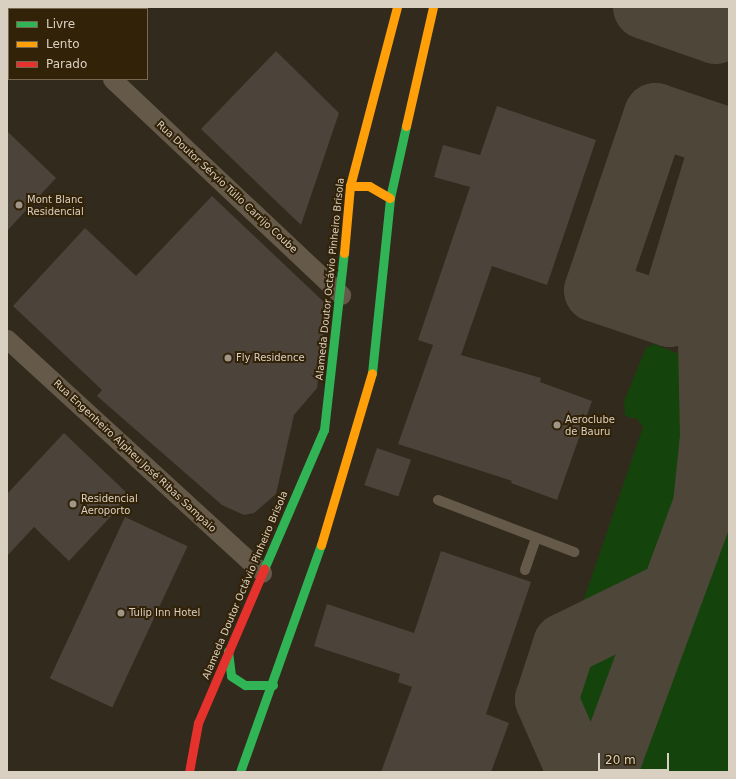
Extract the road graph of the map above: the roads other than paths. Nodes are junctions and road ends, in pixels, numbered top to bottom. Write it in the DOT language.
graph roads {
  1 [pos="397,7"];
  2 [pos="433,7"];
  3 [pos="113,80"];
  4 [pos="350,186"];
  5 [pos="390,198"];
  6 [pos="341,295"];
  7 [pos="7,339"];
  8 [pos="438,500"];
  9 [pos="536,538"];
  10 [pos="574,552"];
  11 [pos="525,570"];
  12 [pos="262,573"];
  13 [pos="228,651"];
  14 [pos="273,685"];
  15 [pos="189,772"];
  16 [pos="240,772"];
  1 -- 4 [label="street, Alameda Doutor Octávio Pinheiro Brisola"];
  2 -- 5 [label="street"];
  3 -- 6 [label="street, Rua Doutor Sérvio Túlio Carrijo Coube"];
  4 -- 5 [label="street"];
  4 -- 6 [label="street, Alameda Doutor Octávio Pinheiro Brisola"];
  5 -- 14 [label="street"];
  6 -- 12 [label="street, Alameda Doutor Octávio Pinheiro Brisola"];
  7 -- 12 [label="street, Rua Engenheiro Alpheu José Ribas Sampaio"];
  8 -- 9 [label="lane"];
  9 -- 10 [label="lane"];
  9 -- 11 [label="lane"];
  12 -- 13 [label="street, Alameda Doutor Octávio Pinheiro Brisola"];
  13 -- 14 [label="street"];
  13 -- 15 [label="street, Alameda Doutor Octávio Pinheiro Brisola"];
  14 -- 16 [label="street"];
}
